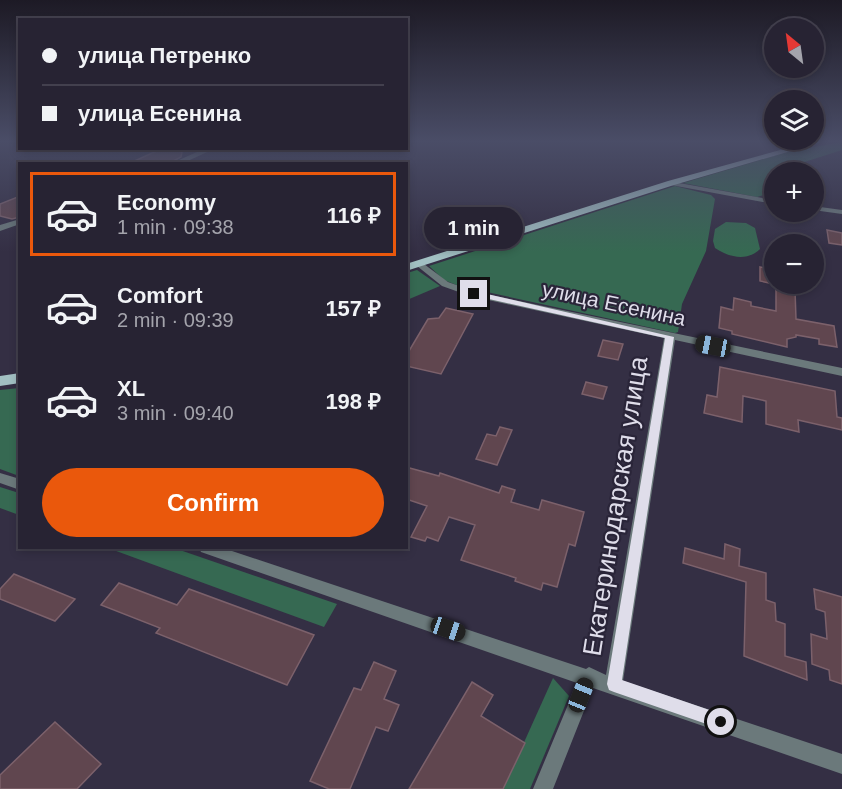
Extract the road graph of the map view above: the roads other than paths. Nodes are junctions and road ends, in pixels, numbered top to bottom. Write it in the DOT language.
graph roads {
  1 [pos="686,179"];
  2 [pos="671,183"];
  3 [pos="764,200"];
  4 [pos="824,210"];
  5 [pos="842,212"];
  6 [pos="18,222"];
  7 [pos="0,228"];
  8 [pos="420,264"];
  9 [pos="408,267"];
  10 [pos="670,337"];
  11 [pos="842,372"];
  12 [pos="18,378"];
  13 [pos="0,381"];
  14 [pos="0,478"];
  15 [pos="18,484"];
  16 [pos="209,549"];
  17 [pos="589,676"];
  18 [pos="614,684"];
  19 [pos="842,764"];
  20 [pos="543,789"];
  1 -- 2 [label="main road"];
  2 -- 3 [label="street"];
  2 -- 8 [label="main road"];
  4 -- 5 [label="street"];
  6 -- 7 [label="street"];
  8 -- 9 [label="main road"];
  8 -- 10 [label="street, улица Есенина"];
  10 -- 11 [label="street, улица Есенина"];
  10 -- 18 [label="street, Екатеринодарская улица"];
  12 -- 13 [label="main road"];
  14 -- 15 [label="street"];
  16 -- 17 [label="street"];
  17 -- 18 [label="street"];
  17 -- 20 [label="street, Екатеринодарская улица"];
  18 -- 19 [label="street"];
}
